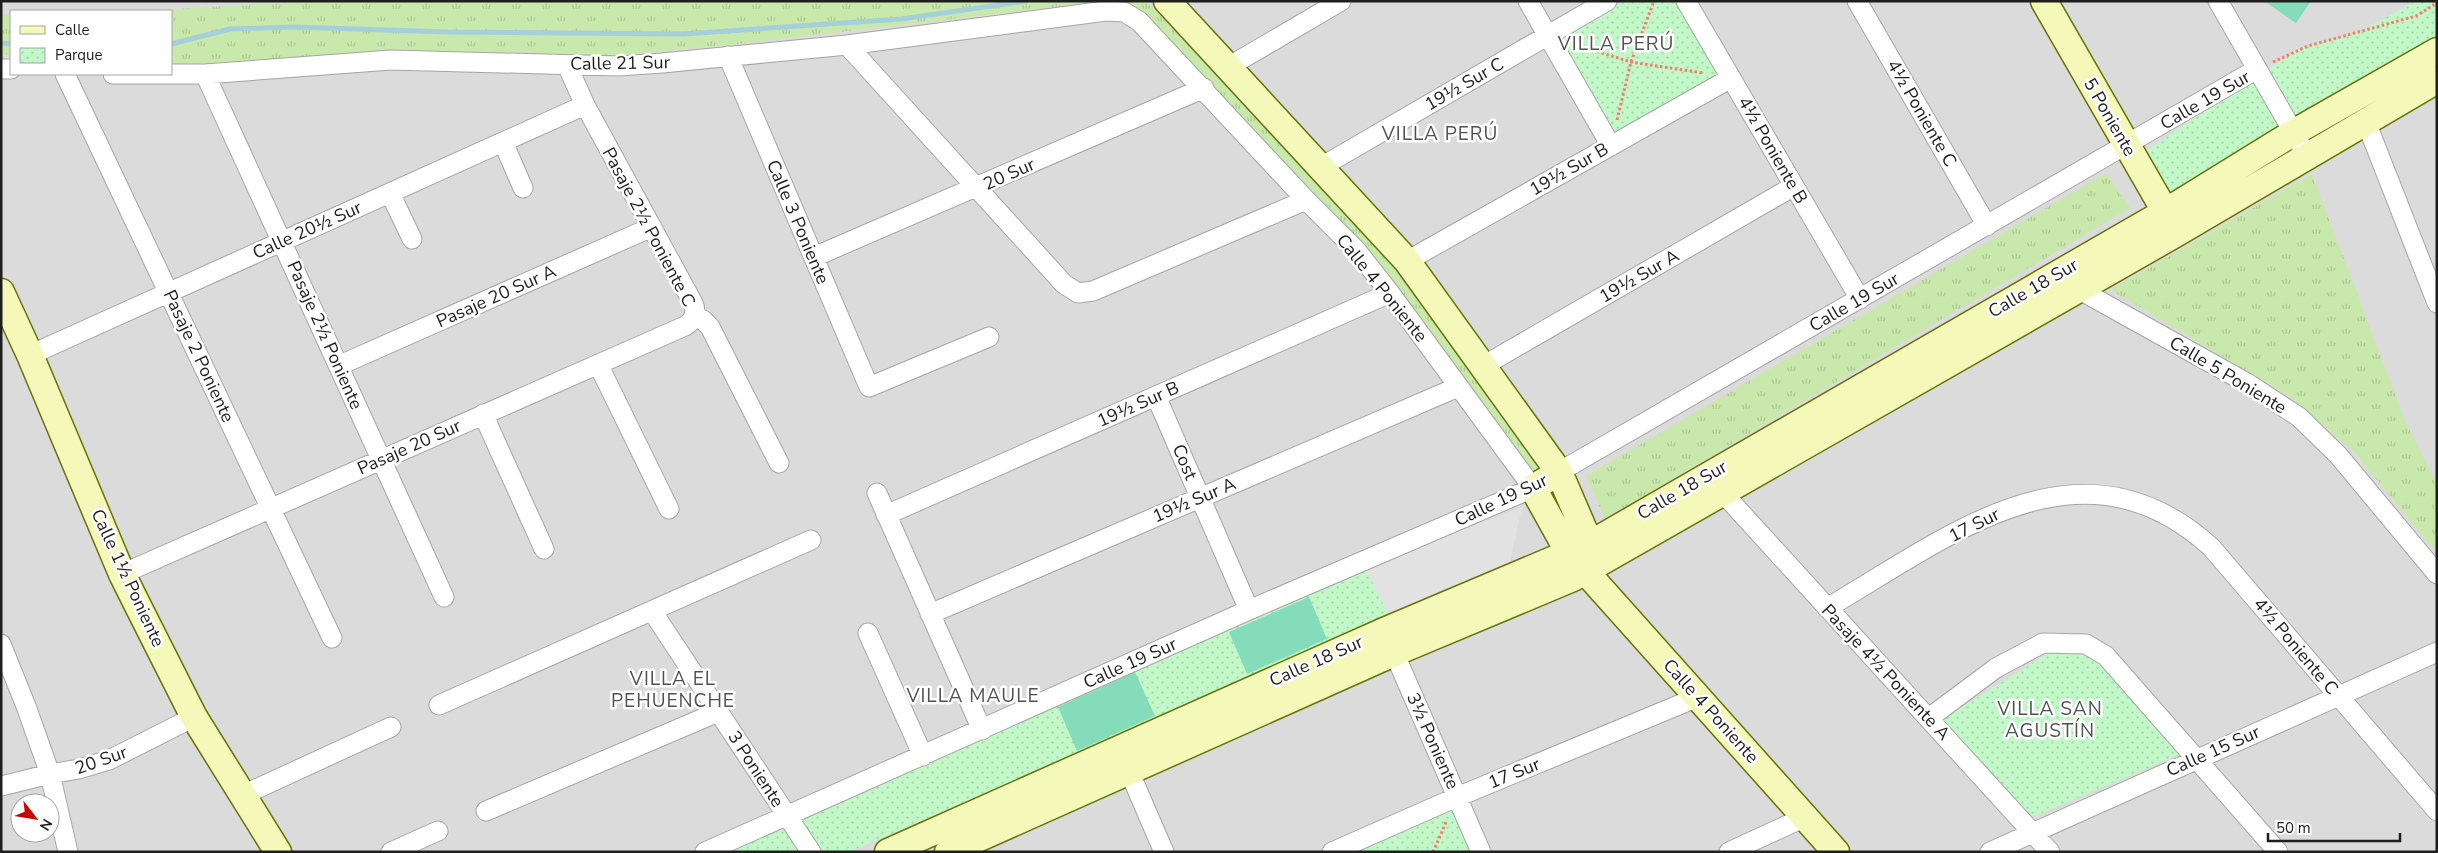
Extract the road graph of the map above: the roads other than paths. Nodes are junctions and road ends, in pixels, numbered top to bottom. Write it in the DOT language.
graph roads {
  1 [pos="1167,1"];
  2 [pos="1341,1"];
  3 [pos="1528,1"];
  4 [pos="1607,1"];
  5 [pos="1686,1"];
  6 [pos="1857,1"];
  7 [pos="2044,1"];
  8 [pos="2218,1"];
  9 [pos="1124,12"];
  10 [pos="1548,36"];
  11 [pos="847,45"];
  12 [pos="2437,51"];
  13 [pos="728,56"];
  14 [pos="567,64"];
  15 [pos="1228,67"];
  16 [pos="2257,69"];
  17 [pos="172,74"];
  18 [pos="205,74"];
  19 [pos="65,75"];
  20 [pos="1731,78"];
  21 [pos="2437,80"];
  22 [pos="1204,88"];
  23 [pos="584,105"];
  24 [pos="2366,122"];
  25 [pos="2293,133"];
  26 [pos="503,142"];
  27 [pos="2127,145"];
  28 [pos="1610,146"];
  29 [pos="2307,156"];
  30 [pos="1321,167"];
  31 [pos="1794,186"];
  32 [pos="978,187"];
  33 [pos="523,188"];
  34 [pos="390,193"];
  35 [pos="1306,200"];
  36 [pos="2171,222"];
  37 [pos="1987,226"];
  38 [pos="652,228"];
  39 [pos="412,239"];
  40 [pos="282,241"];
  41 [pos="814,257"];
  42 [pos="1408,261"];
  43 [pos="2078,289"];
  44 [pos="1,292"];
  45 [pos="169,292"];
  46 [pos="1390,293"];
  47 [pos="1860,299"];
  48 [pos="2437,303"];
  49 [pos="694,316"];
  50 [pos="989,337"];
  51 [pos="30,355"];
  52 [pos="598,364"];
  53 [pos="340,366"];
  54 [pos="1483,366"];
  55 [pos="1458,387"];
  56 [pos="1156,396"];
  57 [pos="483,414"];
  58 [pos="380,460"];
  59 [pos="779,463"];
  60 [pos="1559,472"];
  61 [pos="1533,488"];
  62 [pos="876,492"];
  63 [pos="1722,492"];
  64 [pos="1200,498"];
  65 [pos="2138,504"];
  66 [pos="271,509"];
  67 [pos="669,509"];
  68 [pos="886,514"];
  69 [pos="811,540"];
  70 [pos="544,549"];
  71 [pos="1581,556"];
  72 [pos="122,574"];
  73 [pos="2437,574"];
  74 [pos="444,598"];
  75 [pos="1827,608"];
  76 [pos="1249,610"];
  77 [pos="652,611"];
  78 [pos="930,614"];
  79 [pos="868,633"];
  80 [pos="332,638"];
  81 [pos="1389,642"];
  82 [pos="1,644"];
  83 [pos="2437,652"];
  84 [pos="2338,696"];
  85 [pos="1698,697"];
  86 [pos="439,705"];
  87 [pos="718,712"];
  88 [pos="194,717"];
  89 [pos="1929,718"];
  90 [pos="391,727"];
  91 [pos="982,730"];
  92 [pos="923,756"];
  93 [pos="2196,758"];
  94 [pos="1129,771"];
  95 [pos="50,774"];
  96 [pos="1,786"];
  97 [pos="243,795"];
  98 [pos="1457,797"];
  99 [pos="486,811"];
  100 [pos="2437,811"];
  101 [pos="786,816"];
  102 [pos="1805,817"];
  103 [pos="438,832"];
  104 [pos="2032,832"];
  105 [pos="68,852"];
  106 [pos="278,852"];
  107 [pos="391,852"];
  108 [pos="705,852"];
  109 [pos="811,852"];
  110 [pos="888,852"];
  111 [pos="948,852"];
  112 [pos="1164,852"];
  113 [pos="1332,852"];
  114 [pos="1481,852"];
  115 [pos="1729,852"];
  116 [pos="1836,852"];
  117 [pos="1990,852"];
  118 [pos="2050,852"];
  119 [pos="2278,852"];
  1 -- 15 [label="main road, Calle 4 Poniente"];
  2 -- 15 [label="street"];
  3 -- 10 [label="street"];
  4 -- 10 [label="street, 19½ Sur C"];
  5 -- 20 [label="street, 4½ Poniente B"];
  6 -- 37 [label="street, 4½ Poniente C"];
  7 -- 27 [label="main road, 5 Poniente"];
  8 -- 16 [label="street"];
  9 -- 11 [label="street, Calle 21 Sur"];
  9 -- 22 [label="street, Calle 4 Poniente"];
  10 -- 28 [label="street"];
  10 -- 30 [label="street, 19½ Sur C"];
  11 -- 13 [label="street, Calle 21 Sur"];
  11 -- 32 [label="street"];
  12 -- 25 [label="main road, Calle 18 Sur"];
  13 -- 14 [label="street, Calle 21 Sur"];
  13 -- 41 [label="street, Calle 3 Poniente"];
  14 -- 18 [label="street, Calle 21 Sur"];
  14 -- 23 [label="street, Pasaje 2½ Poniente C"];
  15 -- 30 [label="main road, Calle 4 Poniente"];
  16 -- 25 [label="street"];
  16 -- 27 [label="street, Calle 19 Sur"];
  17 -- 18 [label="street, Calle 21 Sur"];
  18 -- 40 [label="street, Pasaje 2½ Poniente"];
  19 -- 45 [label="street, Pasaje 2 Poniente"];
  20 -- 28 [label="street, 19½ Sur B"];
  20 -- 31 [label="street, 4½ Poniente B"];
  21 -- 24 [label="main road, Calle 18 Sur"];
  22 -- 32 [label="street, 20 Sur"];
  22 -- 35 [label="street, Calle 4 Poniente"];
  23 -- 26 [label="street, Calle 20½ Sur"];
  23 -- 38 [label="street, Pasaje 2½ Poniente C"];
  24 -- 29 [label="main road, Calle 18 Sur"];
  24 -- 48 [label="street"];
  25 -- 29 [label="street"];
  25 -- 36 [label="main road, Calle 18 Sur"];
  26 -- 33 [label="street"];
  26 -- 34 [label="street, Calle 20½ Sur"];
  27 -- 36 [label="main road, 5 Poniente"];
  27 -- 37 [label="street, Calle 19 Sur"];
  28 -- 42 [label="street, 19½ Sur B"];
  29 -- 36 [label="main road, Calle 18 Sur"];
  30 -- 42 [label="main road, Calle 4 Poniente"];
  31 -- 47 [label="street, 4½ Poniente B"];
  31 -- 54 [label="street, 19½ Sur A"];
  32 -- 35 [label="street"];
  32 -- 41 [label="street, 20 Sur"];
  34 -- 39 [label="street"];
  34 -- 40 [label="street, Calle 20½ Sur"];
  35 -- 46 [label="street, Calle 4 Poniente"];
  36 -- 43 [label="main road, Calle 18 Sur"];
  36 -- 71 [label="main road, Calle 18 Sur"];
  37 -- 47 [label="street, Calle 19 Sur"];
  38 -- 49 [label="street, Pasaje 2½ Poniente C"];
  38 -- 53 [label="street, Pasaje 20 Sur A"];
  40 -- 45 [label="street, Calle 20½ Sur"];
  40 -- 53 [label="street, Pasaje 2½ Poniente"];
  41 -- 50 [label="street, Calle 3 Poniente"];
  42 -- 54 [label="main road, Calle 4 Poniente"];
  43 -- 63 [label="main road, Calle 18 Sur"];
  43 -- 73 [label="street, Calle 5 Poniente"];
  44 -- 51 [label="main road, Calle 1½ Poniente"];
  45 -- 51 [label="street, Calle 20½ Sur"];
  45 -- 66 [label="street, Pasaje 2 Poniente"];
  46 -- 55 [label="street, Calle 4 Poniente"];
  46 -- 56 [label="street, 19½ Sur B"];
  47 -- 60 [label="street, Calle 19 Sur"];
  49 -- 52 [label="street, Pasaje 20 Sur"];
  49 -- 59 [label="street, Pasaje 2½ Poniente C"];
  51 -- 72 [label="main road, Calle 1½ Poniente"];
  52 -- 57 [label="street, Pasaje 20 Sur"];
  52 -- 67 [label="street"];
  53 -- 58 [label="street, Pasaje 2½ Poniente"];
  54 -- 60 [label="main road, Calle 4 Poniente"];
  55 -- 61 [label="street, Calle 4 Poniente"];
  55 -- 64 [label="street, 19½ Sur A"];
  56 -- 64 [label="street, Cost"];
  56 -- 68 [label="street, 19½ Sur B"];
  57 -- 58 [label="street, Pasaje 20 Sur"];
  57 -- 70 [label="street"];
  58 -- 66 [label="street, Pasaje 20 Sur"];
  58 -- 74 [label="street, Pasaje 2½ Poniente"];
  60 -- 61 [label="main road, Calle 19 Sur"];
  60 -- 71 [label="main road, Calle 4 Poniente"];
  61 -- 71 [label="main road, Calle 4 Poniente"];
  61 -- 76 [label="street, Calle 19 Sur"];
  62 -- 68 [label="street"];
  63 -- 71 [label="main road, Calle 18 Sur"];
  63 -- 75 [label="street, Pasaje 4½ Poniente A"];
  64 -- 76 [label="street, Cost"];
  64 -- 78 [label="street, 19½ Sur A"];
  65 -- 75 [label="street, 17 Sur"];
  65 -- 84 [label="street, 4½ Poniente C"];
  66 -- 72 [label="street, Pasaje 20 Sur"];
  66 -- 80 [label="street, Pasaje 2 Poniente"];
  68 -- 78 [label="street"];
  69 -- 77 [label="street"];
  71 -- 81 [label="main road, Calle 18 Sur"];
  71 -- 85 [label="main road, Calle 4 Poniente"];
  72 -- 88 [label="main road, Calle 1½ Poniente"];
  75 -- 89 [label="street, Pasaje 4½ Poniente A"];
  76 -- 91 [label="street, Calle 19 Sur"];
  77 -- 86 [label="street"];
  77 -- 87 [label="street, 3 Poniente"];
  78 -- 91 [label="street"];
  79 -- 92 [label="street"];
  81 -- 94 [label="main road, Calle 18 Sur"];
  81 -- 98 [label="street, 3½ Poniente"];
  81 -- 110 [label="main road, Calle 18 Sur"];
  82 -- 95 [label="street"];
  83 -- 84 [label="street, Calle 15 Sur"];
  84 -- 93 [label="street, Calle 15 Sur"];
  84 -- 100 [label="street, 4½ Poniente C"];
  85 -- 98 [label="street, 17 Sur"];
  85 -- 102 [label="main road, Calle 4 Poniente"];
  87 -- 99 [label="street"];
  87 -- 101 [label="street, 3 Poniente"];
  88 -- 95 [label="street, 20 Sur"];
  88 -- 97 [label="main road, Calle 1½ Poniente"];
  89 -- 93 [label="street"];
  89 -- 104 [label="street, Pasaje 4½ Poniente A"];
  90 -- 97 [label="street"];
  91 -- 92 [label="street, Calle 19 Sur"];
  92 -- 101 [label="street, Calle 19 Sur"];
  93 -- 104 [label="street, Calle 15 Sur"];
  93 -- 119 [label="street"];
  94 -- 111 [label="main road, Calle 18 Sur"];
  94 -- 112 [label="street"];
  95 -- 96 [label="street, 20 Sur"];
  95 -- 105 [label="street"];
  97 -- 106 [label="main road, Calle 1½ Poniente"];
  98 -- 113 [label="street, 17 Sur"];
  98 -- 114 [label="street, 3½ Poniente"];
  101 -- 108 [label="street, Calle 19 Sur"];
  101 -- 109 [label="street, 3 Poniente"];
  102 -- 115 [label="street"];
  102 -- 116 [label="main road, Calle 4 Poniente"];
  103 -- 107 [label="street"];
  104 -- 117 [label="street, Calle 15 Sur"];
  104 -- 118 [label="street, Pasaje 4½ Poniente A"];
}
